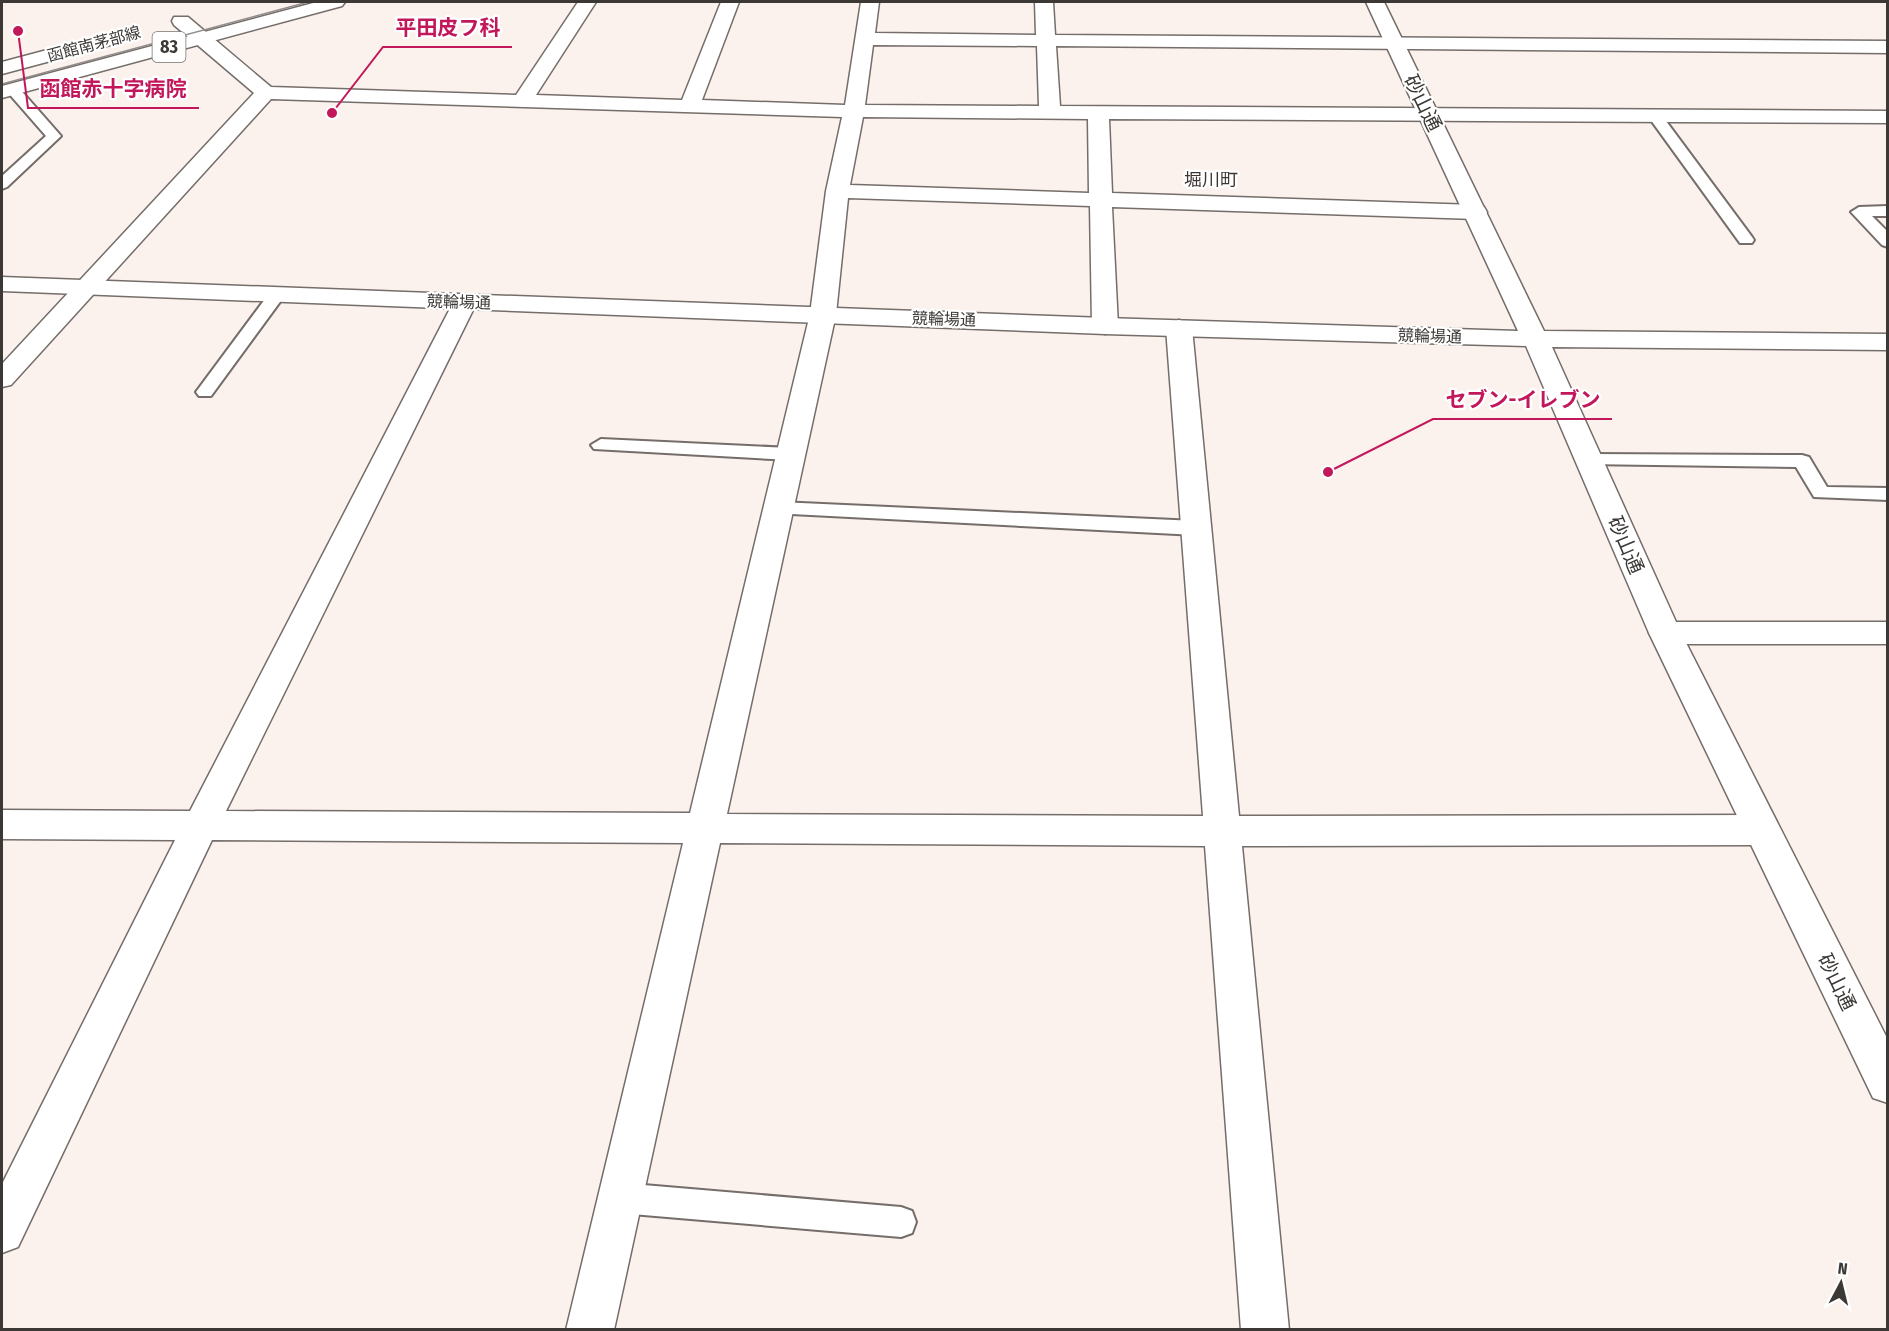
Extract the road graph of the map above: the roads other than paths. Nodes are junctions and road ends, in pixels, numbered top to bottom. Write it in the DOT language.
graph roads {
  1 [pos="336,2"];
  2 [pos="587,2"];
  3 [pos="730,2"];
  4 [pos="870,2"];
  5 [pos="1044,2"];
  6 [pos="1375,2"];
  7 [pos="204,15"];
  8 [pos="181,21"];
  9 [pos="158,27"];
  10 [pos="125,36"];
  11 [pos="201,39"];
  12 [pos="864,39"];
  13 [pos="1046,41"];
  14 [pos="1394,44"];
  15 [pos="1887,47"];
  16 [pos="2,68"];
  17 [pos="7,91"];
  18 [pos="266,93"];
  19 [pos="522,101"];
  20 [pos="689,107"];
  21 [pos="854,111"];
  22 [pos="1050,112"];
  23 [pos="1098,113"];
  24 [pos="1429,114"];
  25 [pos="1655,116"];
  26 [pos="1887,117"];
  27 [pos="2,184"];
  28 [pos="837,192"];
  29 [pos="1100,199"];
  30 [pos="1476,212"];
  31 [pos="1887,212"];
  32 [pos="1746,240"];
  33 [pos="1887,242"];
  34 [pos="2,284"];
  35 [pos="83,288"];
  36 [pos="277,295"];
  37 [pos="465,302"];
  38 [pos="823,314"];
  39 [pos="1105,326"];
  40 [pos="1179,328"];
  41 [pos="1535,339"];
  42 [pos="1887,342"];
  43 [pos="2,379"];
  44 [pos="204,392"];
  45 [pos="601,445"];
  46 [pos="791,453"];
  47 [pos="1590,459"];
  48 [pos="1887,494"];
  49 [pos="779,508"];
  50 [pos="1196,528"];
  51 [pos="1665,633"];
  52 [pos="1887,633"];
  53 [pos="2,824"];
  54 [pos="201,824"];
  55 [pos="704,826"];
  56 [pos="1762,830"];
  57 [pos="1222,831"];
  58 [pos="1878,1047"];
  59 [pos="1887,1084"];
  60 [pos="620,1198"];
  61 [pos="901,1222"];
  62 [pos="2,1231"];
  63 [pos="590,1329"];
  64 [pos="1265,1329"];
  1 -- 11 [label="street, 83"];
  2 -- 19 [label="street"];
  3 -- 20 [label="street"];
  4 -- 12 [label="street"];
  5 -- 13 [label="street"];
  6 -- 14 [label="street, 砂山通"];
  7 -- 8 [label="street, 函館南茅部線 / 83"];
  8 -- 9 [label="street, 函館南茅部線 / 83"];
  8 -- 11 [label="street"];
  10 -- 16 [label="street, 函館南茅部線 / 83"];
  11 -- 17 [label="street, 83"];
  11 -- 18 [label="street"];
  12 -- 13 [label="street"];
  12 -- 21 [label="street"];
  13 -- 14 [label="street"];
  13 -- 22 [label="street"];
  14 -- 15 [label="street"];
  14 -- 24 [label="street, 砂山通"];
  17 -- 27 [label="lane"];
  18 -- 19 [label="street"];
  18 -- 35 [label="street"];
  19 -- 20 [label="street"];
  20 -- 21 [label="street"];
  21 -- 22 [label="street"];
  21 -- 28 [label="street"];
  22 -- 23 [label="street"];
  23 -- 24 [label="street"];
  23 -- 29 [label="street"];
  24 -- 25 [label="street"];
  24 -- 30 [label="street, 砂山通"];
  25 -- 26 [label="street"];
  25 -- 32 [label="lane"];
  28 -- 29 [label="street"];
  28 -- 38 [label="street"];
  29 -- 30 [label="street"];
  29 -- 39 [label="street"];
  30 -- 41 [label="street, 砂山通"];
  31 -- 33 [label="lane"];
  34 -- 35 [label="street, 競輪場通"];
  35 -- 36 [label="street, 競輪場通"];
  35 -- 43 [label="street"];
  36 -- 37 [label="street, 競輪場通"];
  36 -- 44 [label="lane"];
  37 -- 38 [label="street, 競輪場通"];
  37 -- 54 [label="street"];
  38 -- 39 [label="street, 競輪場通"];
  38 -- 46 [label="street"];
  39 -- 40 [label="street, 競輪場通"];
  40 -- 41 [label="street, 競輪場通"];
  40 -- 50 [label="street"];
  41 -- 42 [label="street, 競輪場通"];
  41 -- 47 [label="street, 砂山通"];
  45 -- 46 [label="lane"];
  46 -- 49 [label="street"];
  47 -- 48 [label="lane"];
  47 -- 51 [label="street, 砂山通"];
  49 -- 50 [label="lane"];
  49 -- 55 [label="street"];
  50 -- 57 [label="street"];
  51 -- 52 [label="street"];
  51 -- 56 [label="street, 砂山通"];
  53 -- 54 [label="street"];
  54 -- 55 [label="street"];
  54 -- 62 [label="street"];
  55 -- 57 [label="street"];
  55 -- 60 [label="street"];
  56 -- 57 [label="street"];
  56 -- 58 [label="street, 砂山通"];
  57 -- 64 [label="street"];
  58 -- 59 [label="street, 砂山通"];
  60 -- 61 [label="lane"];
  60 -- 63 [label="street"];
}
